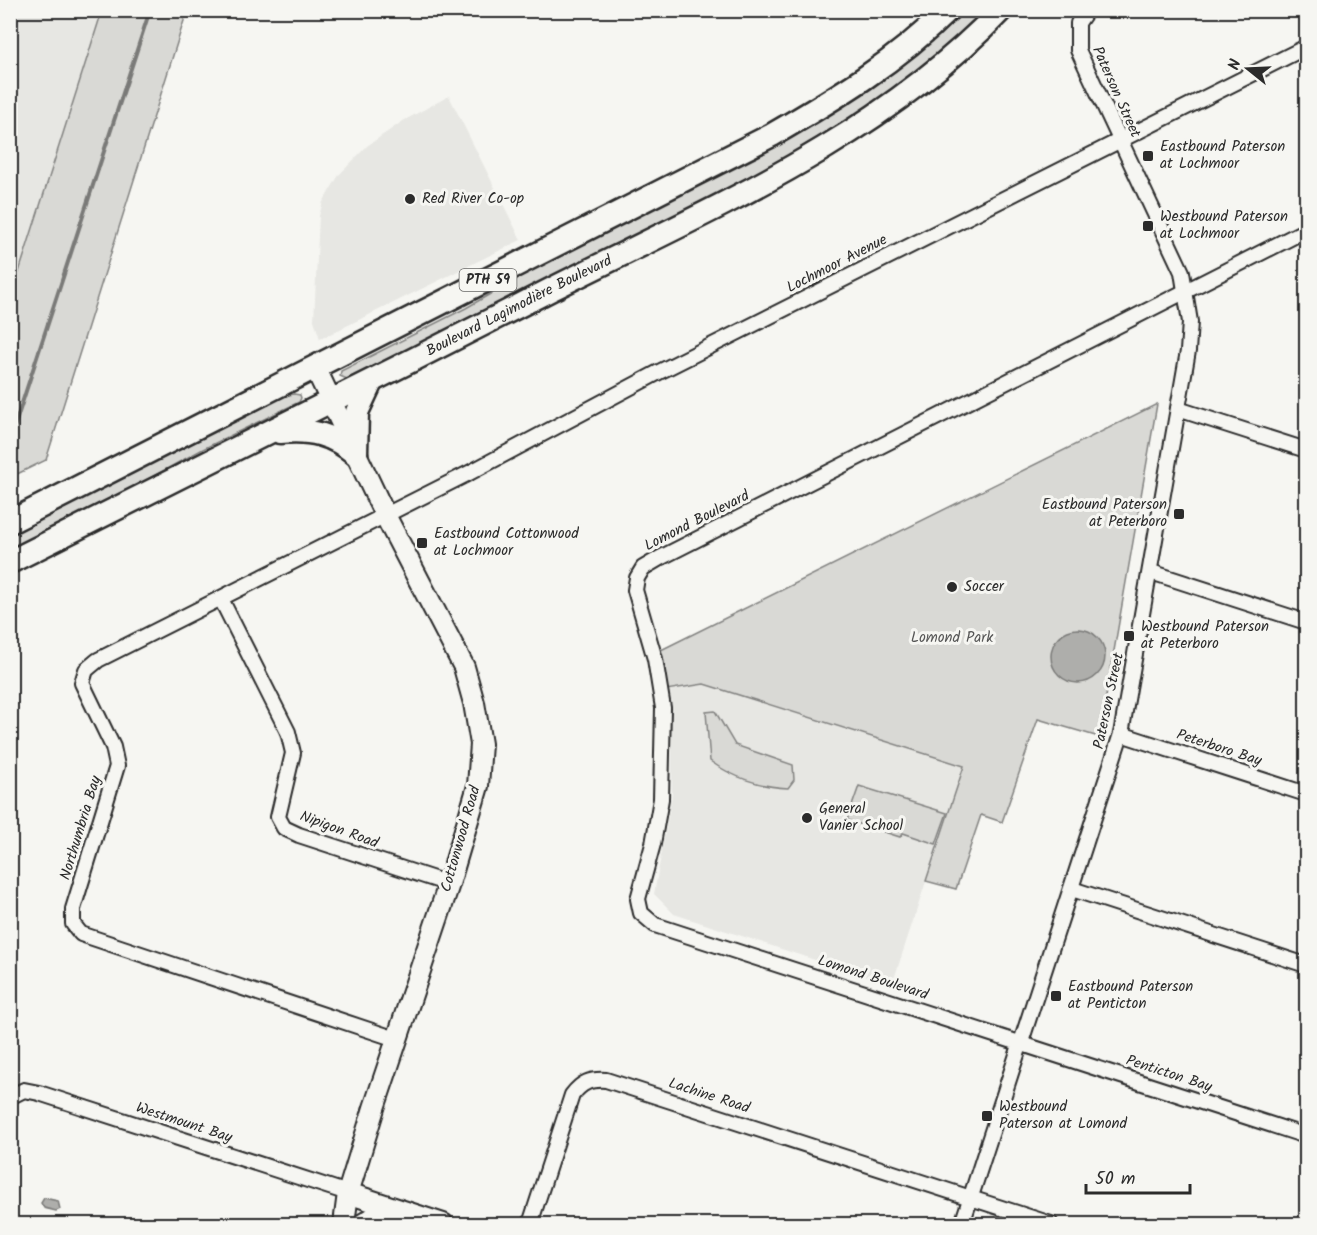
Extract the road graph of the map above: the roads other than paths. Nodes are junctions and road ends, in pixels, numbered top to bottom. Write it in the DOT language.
graph roads {
  1 [pos="948,10"];
  2 [pos="1001,10"];
  3 [pos="1087,10"];
  4 [pos="1306,47"];
  5 [pos="1120,142"];
  6 [pos="1306,230"];
  7 [pos="1185,293"];
  8 [pos="315,367"];
  9 [pos="370,382"];
  10 [pos="331,402"];
  11 [pos="1178,409"];
  12 [pos="272,432"];
  13 [pos="1306,450"];
  14 [pos="356,454"];
  15 [pos="385,515"];
  16 [pos="10,522"];
  17 [pos="10,562"];
  18 [pos="1151,572"];
  19 [pos="221,599"];
  20 [pos="1306,622"];
  21 [pos="1121,734"];
  22 [pos="1306,794"];
  23 [pos="449,884"];
  24 [pos="1072,889"];
  25 [pos="1306,965"];
  26 [pos="396,1039"];
  27 [pos="1021,1043"];
  28 [pos="10,1097"];
  29 [pos="1306,1136"];
  30 [pos="348,1193"];
  31 [pos="970,1198"];
  32 [pos="402,1211"];
  33 [pos="344,1224"];
  34 [pos="363,1224"];
  35 [pos="443,1224"];
  36 [pos="530,1224"];
  37 [pos="962,1224"];
  38 [pos="1051,1224"];
  1 -- 8 [label="main road, PTH 59"];
  2 -- 9 [label="main road, Boulevard Lagimodière Boulevard / PTH 59"];
  3 -- 5 [label="street, Paterson Street"];
  4 -- 5 [label="street, Lochmoor Avenue"];
  5 -- 7 [label="street, Paterson Street"];
  5 -- 15 [label="street, Lochmoor Avenue"];
  6 -- 7 [label="street"];
  7 -- 11 [label="street, Paterson Street"];
  7 -- 27 [label="street, Lomond Boulevard"];
  8 -- 10 [label="street, Cottonwood Road"];
  8 -- 16 [label="main road, PTH 59"];
  9 -- 10 [label="main road, Boulevard Lagimodière Boulevard / PTH 59"];
  9 -- 14 [label="main road"];
  10 -- 12 [label="main road, Boulevard Lagimodière Boulevard / PTH 59"];
  10 -- 14 [label="street, Cottonwood Road"];
  11 -- 13 [label="street"];
  11 -- 18 [label="street, Paterson Street"];
  12 -- 14 [label="main road"];
  12 -- 17 [label="main road, Boulevard Lagimodière Boulevard / PTH 59"];
  14 -- 15 [label="street, Cottonwood Road"];
  15 -- 19 [label="street, Northumbria Bay"];
  15 -- 23 [label="street, Cottonwood Road"];
  18 -- 20 [label="street"];
  18 -- 21 [label="street, Paterson Street"];
  19 -- 23 [label="street, Nipigon Road"];
  19 -- 26 [label="street, Northumbria Bay"];
  21 -- 22 [label="street, Peterboro Bay"];
  21 -- 24 [label="street, Paterson Street"];
  23 -- 26 [label="street, Cottonwood Road"];
  24 -- 25 [label="street"];
  24 -- 27 [label="street, Paterson Street"];
  26 -- 30 [label="street, Cottonwood Road"];
  27 -- 29 [label="street, Penticton Bay"];
  27 -- 31 [label="street, Paterson Street"];
  28 -- 30 [label="street, Westmount Bay"];
  30 -- 32 [label="street"];
  30 -- 33 [label="street, Cottonwood Road"];
  31 -- 36 [label="street, Lachine Road"];
  31 -- 37 [label="street, Paterson Street"];
  31 -- 38 [label="street"];
  32 -- 34 [label="street"];
  32 -- 35 [label="street"];
}
